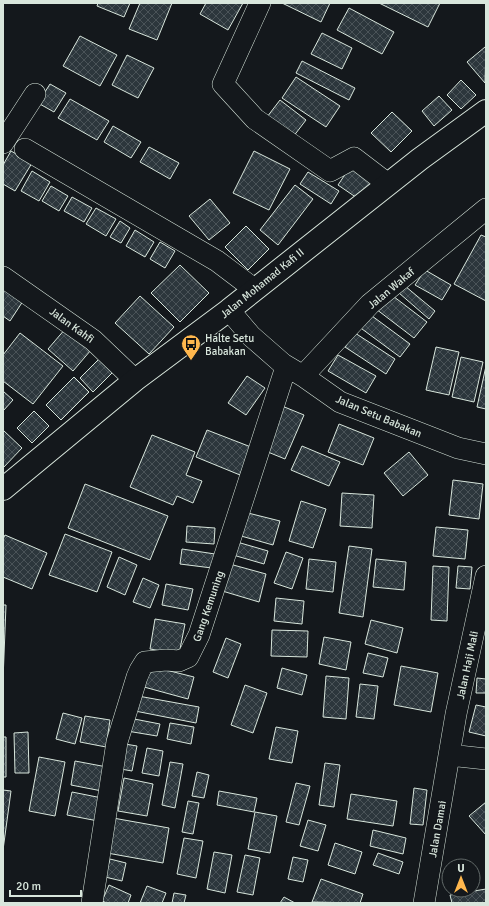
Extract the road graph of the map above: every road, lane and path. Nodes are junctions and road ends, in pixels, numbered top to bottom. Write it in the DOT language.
graph roads {
  1 [pos="260,3"];
  2 [pos="36,94"];
  3 [pos="486,111"];
  4 [pos="3,143"];
  5 [pos="25,149"];
  6 [pos="388,184"];
  7 [pos="486,209"];
  8 [pos="3,277"];
  9 [pos="254,289"];
  10 [pos="229,310"];
  11 [pos="291,369"];
  12 [pos="136,380"];
  13 [pos="486,454"];
  14 [pos="3,489"];
  15 [pos="486,576"];
  16 [pos="449,755"];
  17 [pos="486,759"];
  18 [pos="92,903"];
  19 [pos="424,903"];
  1 -- 6 [label="street"];
  2 -- 4 [label="street"];
  3 -- 6 [label="main road, Jalan Mohamad Kafi II"];
  5 -- 9 [label="street"];
  6 -- 9 [label="main road, Jalan Mohamad Kafi II"];
  7 -- 11 [label="street, Jalan Wakaf"];
  8 -- 12 [label="street, Jalan Kahfi"];
  9 -- 10 [label="main road, Jalan Mohamad Kafi II"];
  10 -- 11 [label="street, Jalan Setu Babakan"];
  10 -- 12 [label="main road, Jalan Mohamad Kafi II"];
  11 -- 13 [label="street, Jalan Setu Babakan"];
  11 -- 18 [label="street, Gang Kemuning"];
  12 -- 14 [label="main road, Jalan Mohamad Kafi II"];
  15 -- 16 [label="street, Jalan Haji Mali"];
  16 -- 17 [label="street"];
  16 -- 19 [label="street, Jalan Damai"];
}
